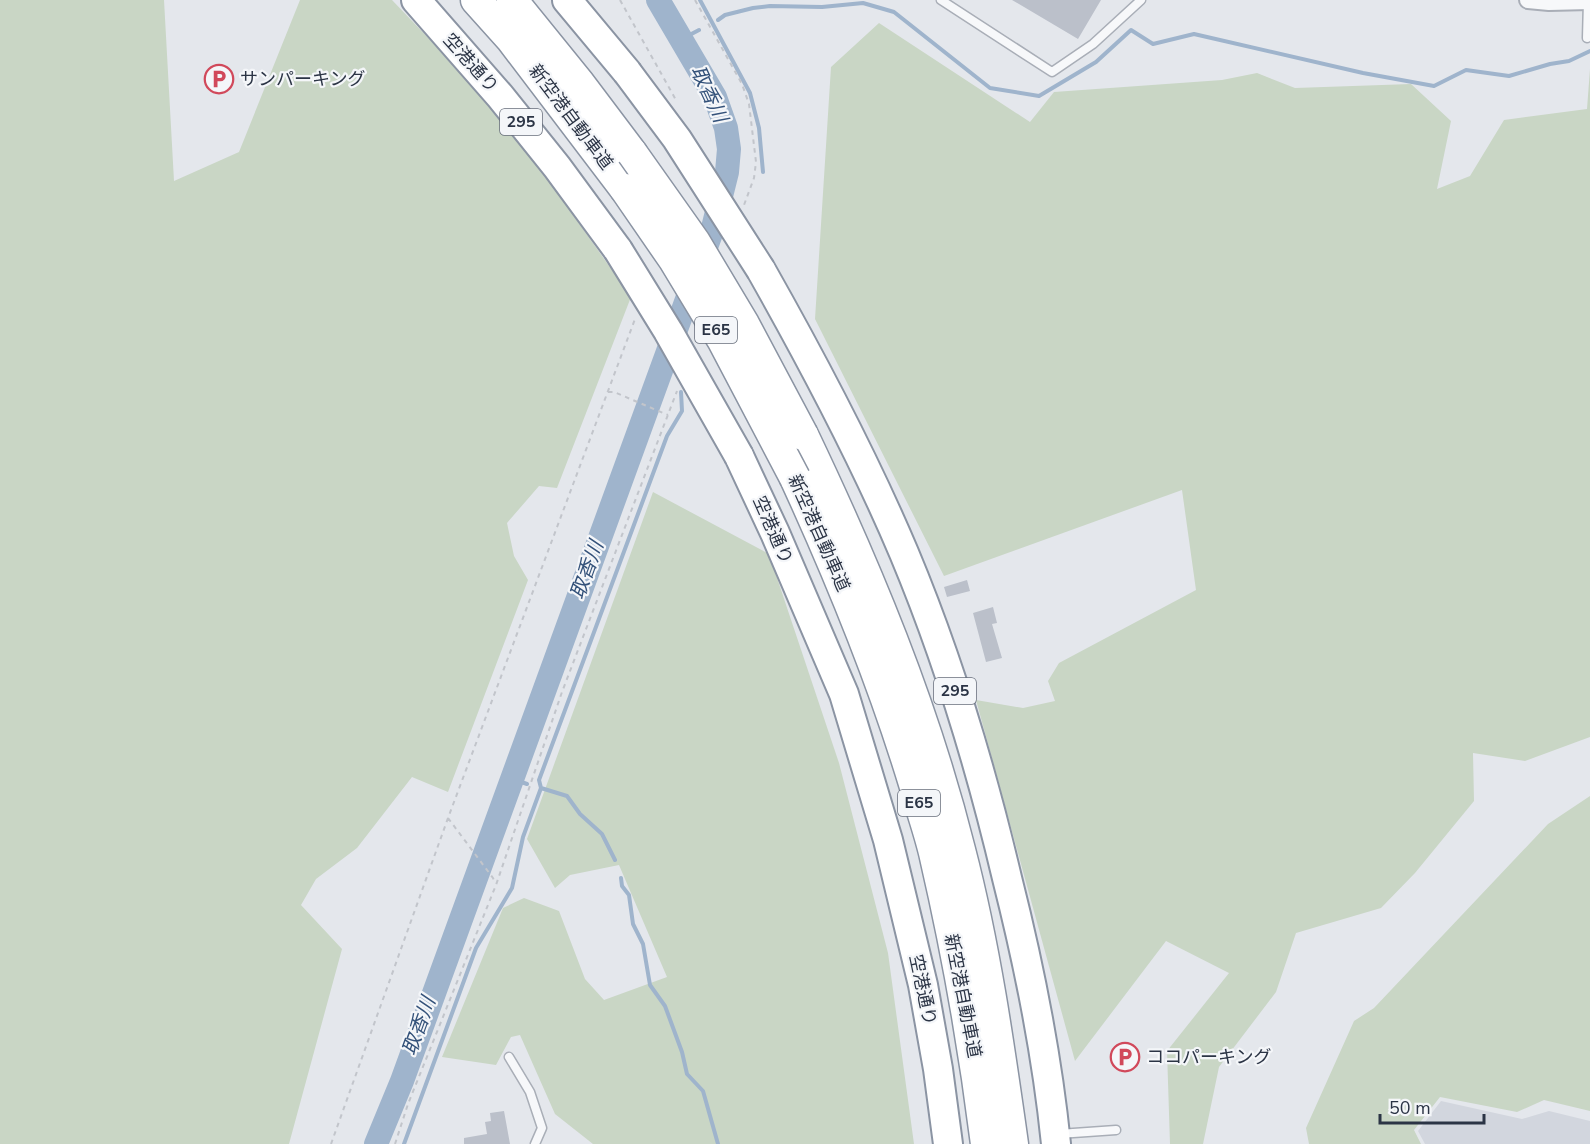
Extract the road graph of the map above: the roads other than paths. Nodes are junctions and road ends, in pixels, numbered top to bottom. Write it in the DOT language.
graph roads {
  1 [pos="416,0"];
  2 [pos="476,0"];
  3 [pos="512,0"];
  4 [pos="567,0"];
  5 [pos="941,0"];
  6 [pos="1141,0"];
  7 [pos="1528,0"];
  8 [pos="1589,1"];
  9 [pos="1587,38"];
  10 [pos="509,1057"];
  11 [pos="1116,1130"];
  12 [pos="1056,1139"];
  13 [pos="535,1144"];
  14 [pos="948,1144"];
  15 [pos="986,1144"];
  16 [pos="1013,1144"];
  1 -- 14 [label="highway, 空港通り / 295, bridge"];
  2 -- 15 [label="highway, 新空港自動車道 / E65, bridge"];
  3 -- 16 [label="highway, 新空港自動車道 / E65, bridge"];
  4 -- 12 [label="highway, 295, bridge"];
  5 -- 6 [label="lane"];
  7 -- 8 [label="street"];
  8 -- 9 [label="lane"];
  10 -- 13 [label="lane"];
  11 -- 12 [label="lane"];
}
